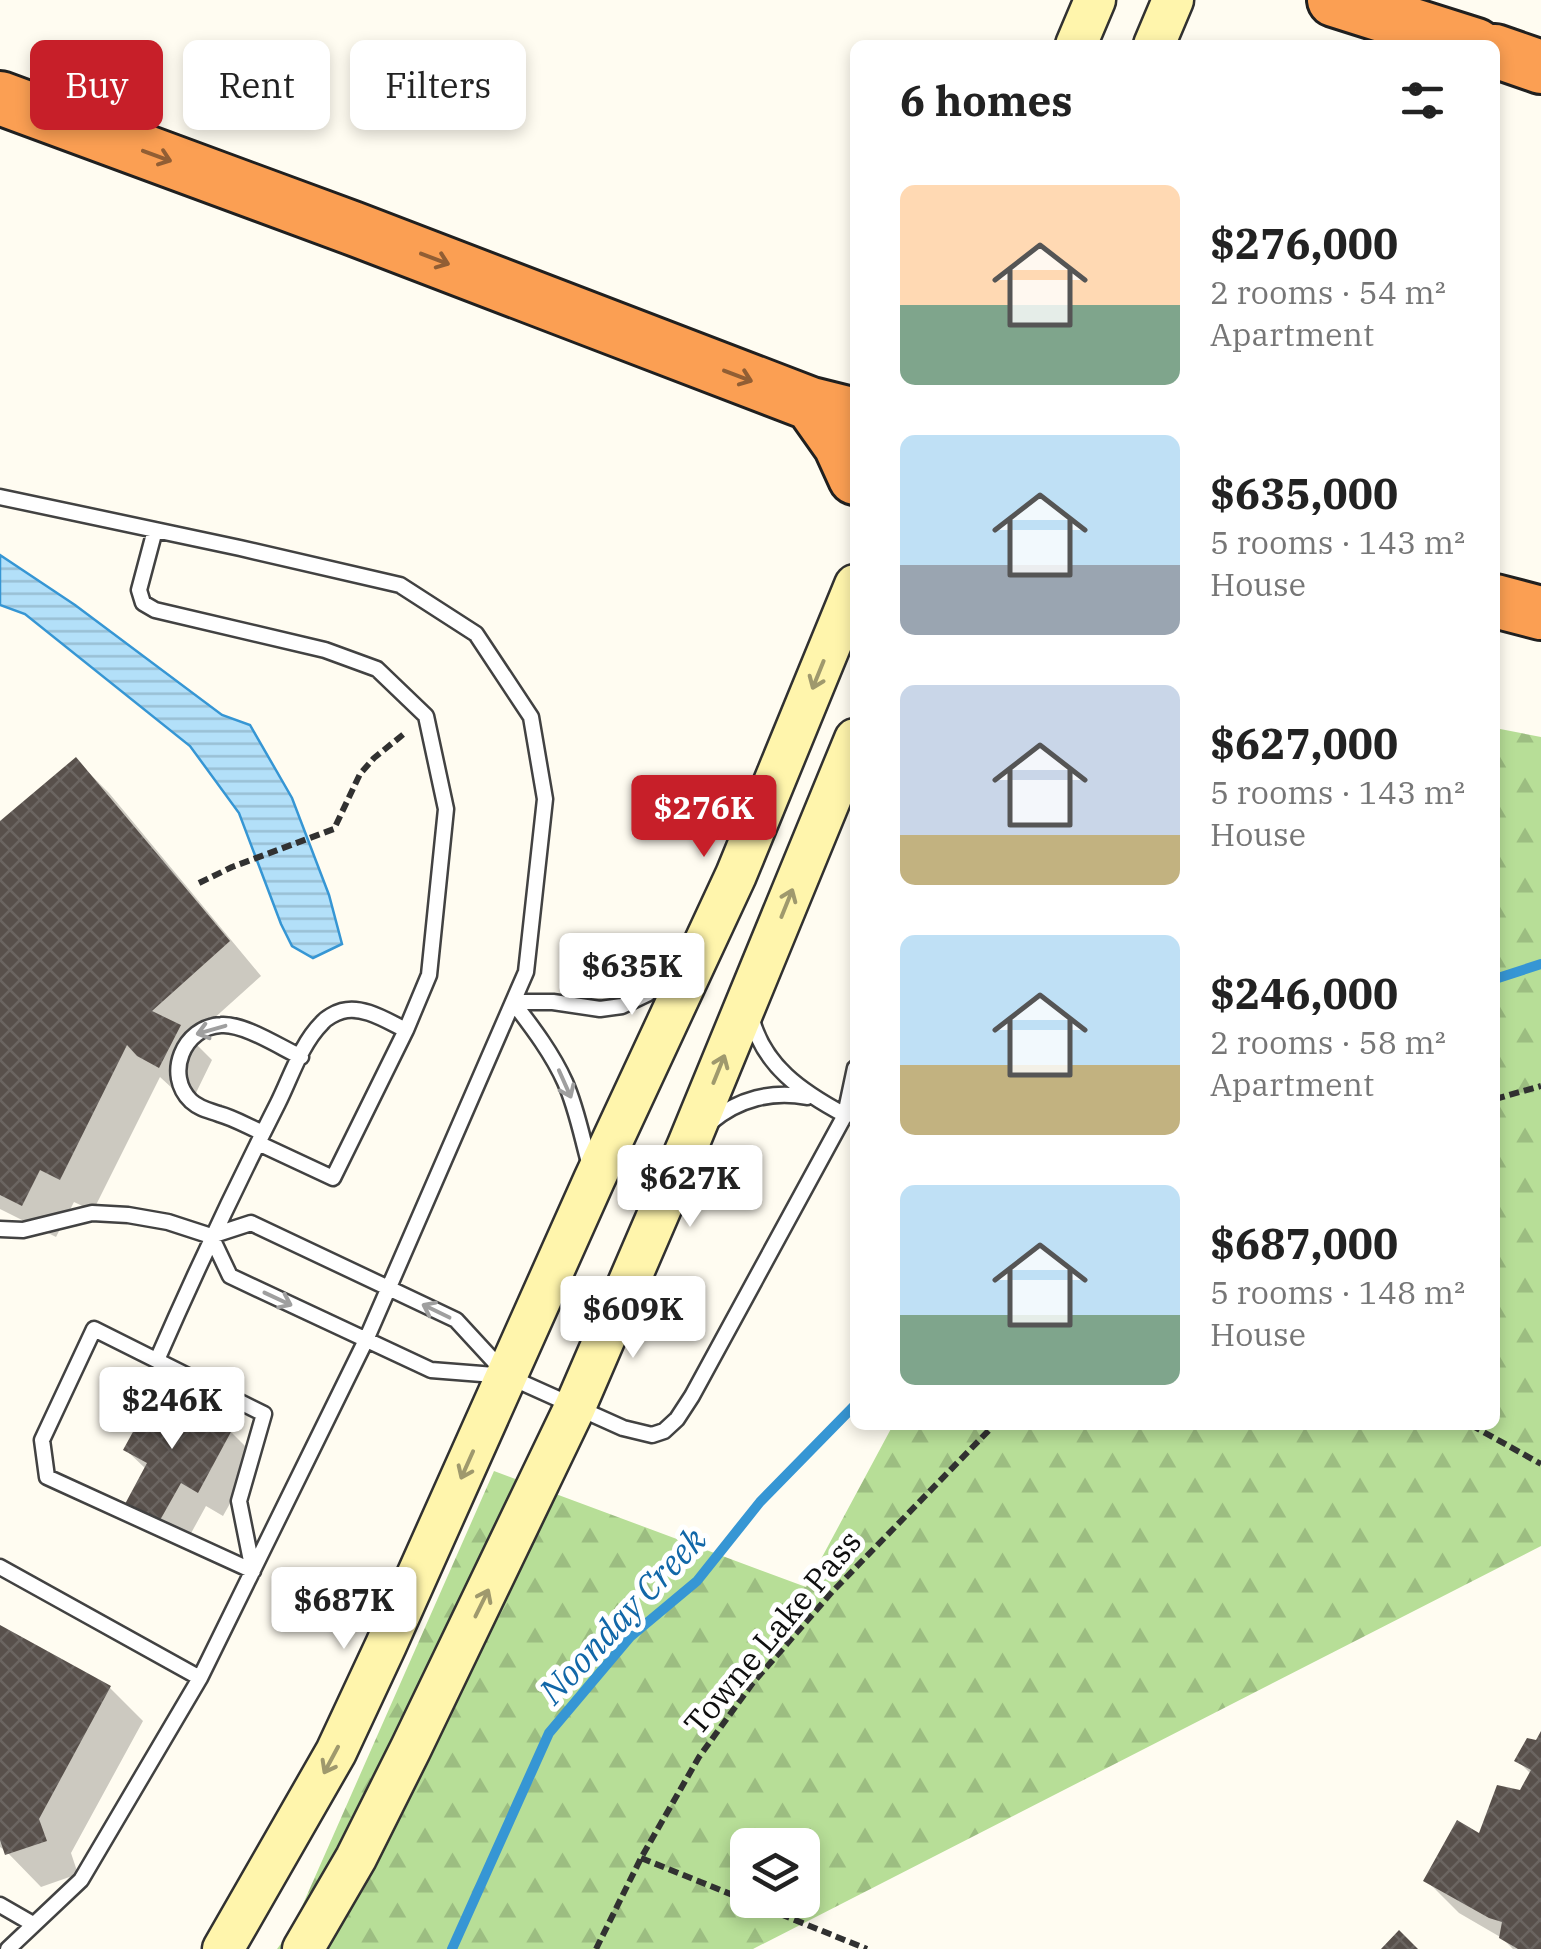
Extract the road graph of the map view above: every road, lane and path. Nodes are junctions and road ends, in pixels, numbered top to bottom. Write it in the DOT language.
graph roads {
  1 [pos="1095,0"];
  2 [pos="1172,0"];
  3 [pos="1334,0"];
  4 [pos="1078,40"];
  5 [pos="1156,40"];
  6 [pos="1460,40"];
  7 [pos="1500,53"];
  8 [pos="1541,66"];
  9 [pos="0,98"];
  10 [pos="833,410"];
  11 [pos="850,467"];
  12 [pos="0,497"];
  13 [pos="155,530"];
  14 [pos="850,597"];
  15 [pos="1500,602"];
  16 [pos="1541,613"];
  17 [pos="426,716"];
  18 [pos="850,751"];
  19 [pos="199,883"];
  20 [pos="702,949"];
  21 [pos="750,994"];
  22 [pos="513,1002"];
  23 [pos="406,1030"];
  24 [pos="301,1057"];
  25 [pos="1541,1086"];
  26 [pos="813,1098"];
  27 [pos="1500,1098"];
  28 [pos="850,1115"];
  29 [pos="260,1138"];
  30 [pos="688,1145"];
  31 [pos="594,1180"];
  32 [pos="0,1229"];
  33 [pos="211,1236"];
  34 [pos="389,1288"];
  35 [pos="366,1340"];
  36 [pos="157,1360"];
  37 [pos="507,1376"];
  38 [pos="575,1407"];
  39 [pos="989,1430"];
  40 [pos="1480,1430"];
  41 [pos="1541,1464"];
  42 [pos="0,1567"];
  43 [pos="252,1571"];
  44 [pos="200,1678"];
  45 [pos="641,1858"];
  46 [pos="0,1904"];
  47 [pos="33,1924"];
  48 [pos="8,1949"];
  49 [pos="223,1949"];
  50 [pos="303,1949"];
  51 [pos="596,1949"];
  52 [pos="868,1949"];
  1 -- 4 [label="main road"];
  2 -- 5 [label="main road"];
  3 -- 6 [label="highway"];
  7 -- 8 [label="highway"];
  9 -- 10 [label="highway, one-way"];
  10 -- 11 [label="highway"];
  12 -- 13 [label="lane"];
  13 -- 17 [label="lane"];
  13 -- 22 [label="lane"];
  14 -- 20 [label="main road, one-way"];
  15 -- 16 [label="highway"];
  17 -- 19 [label="path"];
  17 -- 23 [label="lane"];
  21 -- 18 [label="main road, one-way"];
  20 -- 22 [label="lane"];
  20 -- 31 [label="main road"];
  21 -- 26 [label="lane"];
  30 -- 21 [label="main road, one-way"];
  22 -- 31 [label="lane, one-way"];
  22 -- 34 [label="lane"];
  23 -- 24 [label="lane"];
  23 -- 29 [label="lane"];
  24 -- 29 [label="lane"];
  24 -- 29 [label="lane, one-way"];
  25 -- 27 [label="path"];
  26 -- 28 [label="lane"];
  26 -- 30 [label="lane"];
  28 -- 38 [label="lane"];
  29 -- 33 [label="lane"];
  30 -- 38 [label="main road"];
  31 -- 37 [label="main road"];
  32 -- 33 [label="lane"];
  33 -- 34 [label="lane"];
  33 -- 35 [label="lane, one-way"];
  33 -- 36 [label="lane"];
  34 -- 35 [label="lane"];
  37 -- 34 [label="lane, one-way"];
  35 -- 37 [label="lane"];
  35 -- 43 [label="lane"];
  36 -- 43 [label="lane"];
  36 -- 43 [label="lane"];
  37 -- 38 [label="lane"];
  37 -- 49 [label="main road, one-way"];
  50 -- 38 [label="main road, one-way"];
  39 -- 45 [label="path, Towne Lake Pass"];
  40 -- 41 [label="path"];
  42 -- 44 [label="lane"];
  43 -- 44 [label="lane"];
  44 -- 47 [label="lane"];
  45 -- 51 [label="path, Towne Lake Pass"];
  45 -- 52 [label="path"];
  46 -- 47 [label="lane"];
  47 -- 48 [label="lane"];
}
